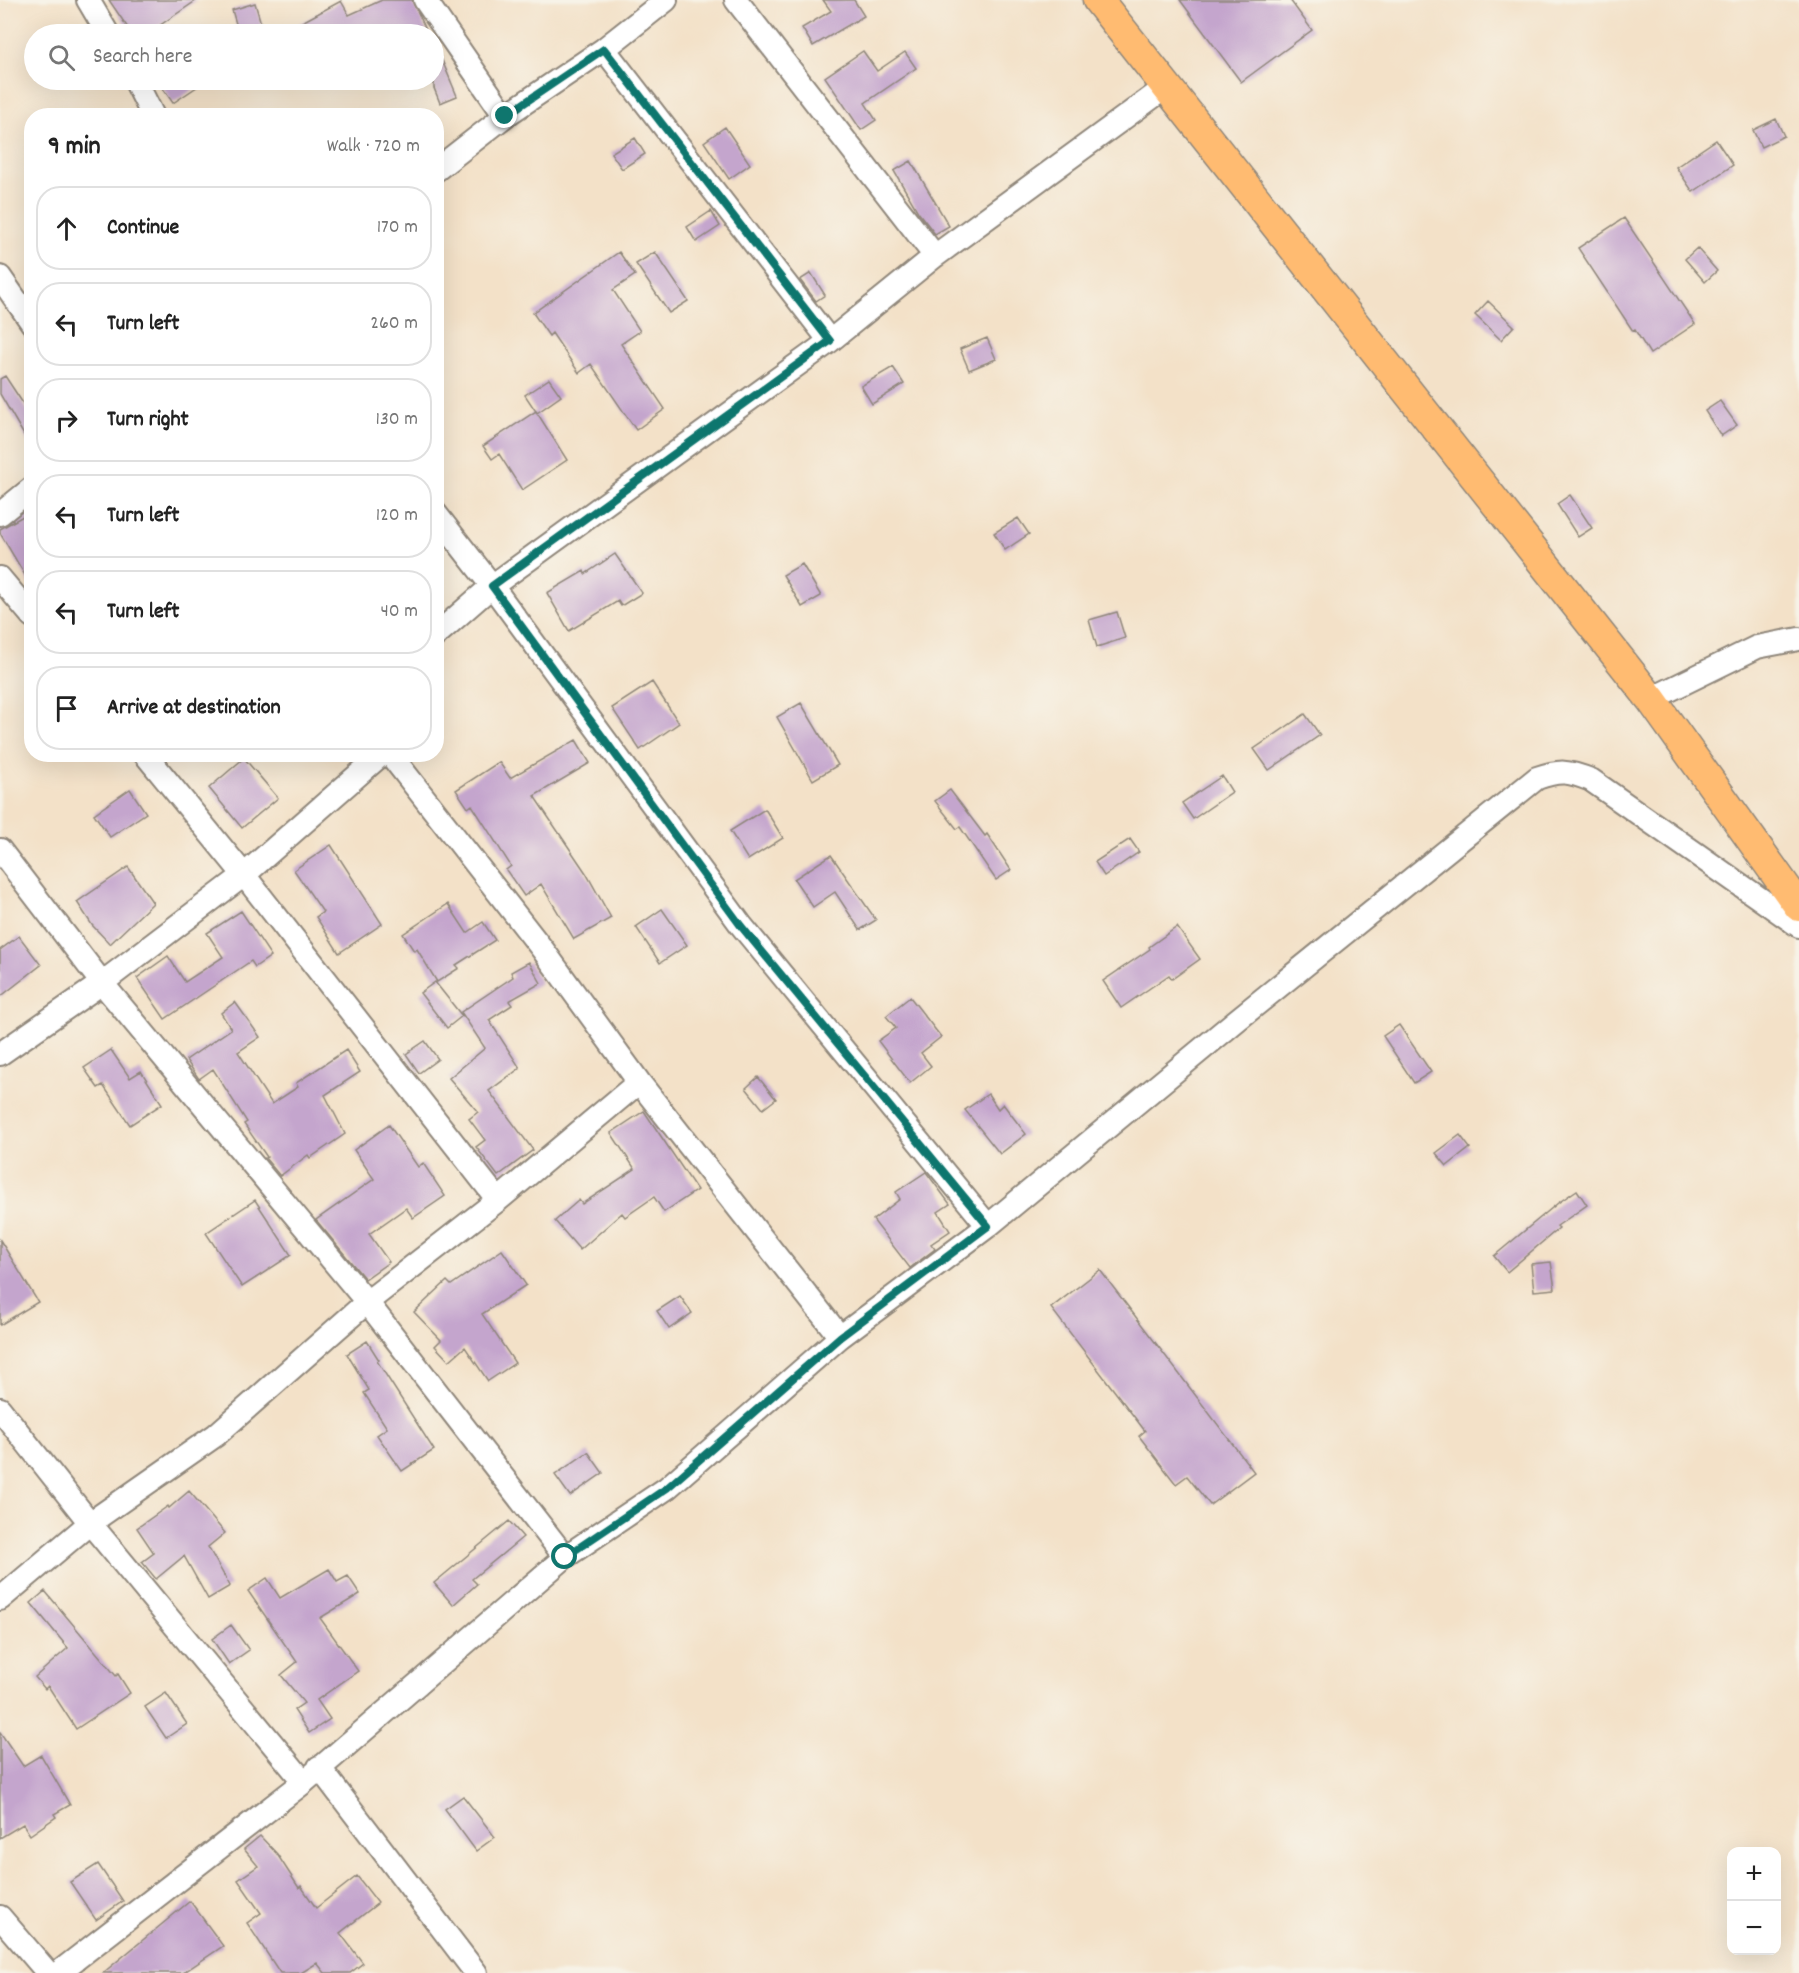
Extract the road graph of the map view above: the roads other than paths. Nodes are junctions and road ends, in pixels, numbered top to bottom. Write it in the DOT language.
graph roads {
  1 [pos="88,0"];
  2 [pos="424,0"];
  3 [pos="666,0"];
  4 [pos="736,0"];
  5 [pos="1098,0"];
  6 [pos="102,24"];
  7 [pos="441,24"];
  8 [pos="444,29"];
  9 [pos="604,49"];
  10 [pos="1166,87"];
  11 [pos="140,90"];
  12 [pos="149,108"];
  13 [pos="505,116"];
  14 [pos="444,164"];
  15 [pos="935,256"];
  16 [pos="0,277"];
  17 [pos="24,312"];
  18 [pos="830,341"];
  19 [pos="24,494"];
  20 [pos="0,514"];
  21 [pos="444,524"];
  22 [pos="0,578"];
  23 [pos="492,586"];
  24 [pos="24,606"];
  25 [pos="444,628"];
  26 [pos="1799,639"];
  27 [pos="1650,699"];
  28 [pos="152,762"];
  29 [pos="373,762"];
  30 [pos="396,762"];
  31 [pos="0,850"];
  32 [pos="244,875"];
  33 [pos="1799,906"];
  34 [pos="1799,926"];
  35 [pos="102,983"];
  36 [pos="0,1054"];
  37 [pos="639,1082"];
  38 [pos="498,1200"];
  39 [pos="988,1226"];
  40 [pos="367,1302"];
  41 [pos="840,1337"];
  42 [pos="0,1408"];
  43 [pos="90,1523"];
  44 [pos="565,1557"];
  45 [pos="0,1599"];
  46 [pos="312,1775"];
  47 [pos="0,1917"];
  48 [pos="48,1973"];
  49 [pos="58,1973"];
  50 [pos="476,1973"];
  1 -- 6 [label="street"];
  2 -- 7 [label="street"];
  3 -- 9 [label="street"];
  4 -- 15 [label="street"];
  5 -- 10 [label="main road"];
  8 -- 13 [label="street"];
  9 -- 13 [label="street"];
  9 -- 18 [label="street"];
  10 -- 15 [label="street"];
  10 -- 27 [label="main road"];
  11 -- 12 [label="street"];
  13 -- 14 [label="street"];
  15 -- 18 [label="street"];
  16 -- 17 [label="street"];
  18 -- 23 [label="street"];
  19 -- 20 [label="street"];
  21 -- 23 [label="street"];
  22 -- 24 [label="street"];
  23 -- 25 [label="street"];
  23 -- 39 [label="street"];
  26 -- 27 [label="street"];
  27 -- 33 [label="main road"];
  28 -- 32 [label="street"];
  29 -- 32 [label="street"];
  30 -- 37 [label="street"];
  31 -- 35 [label="street"];
  32 -- 35 [label="street"];
  32 -- 38 [label="street"];
  34 -- 39 [label="street"];
  35 -- 36 [label="street"];
  35 -- 40 [label="street"];
  37 -- 38 [label="street"];
  37 -- 41 [label="street"];
  38 -- 40 [label="street"];
  39 -- 41 [label="street"];
  40 -- 43 [label="street"];
  40 -- 44 [label="street"];
  41 -- 44 [label="street"];
  42 -- 43 [label="street"];
  43 -- 45 [label="street"];
  43 -- 46 [label="street"];
  44 -- 46 [label="street"];
  46 -- 49 [label="street"];
  46 -- 50 [label="street"];
  47 -- 48 [label="street"];
}
